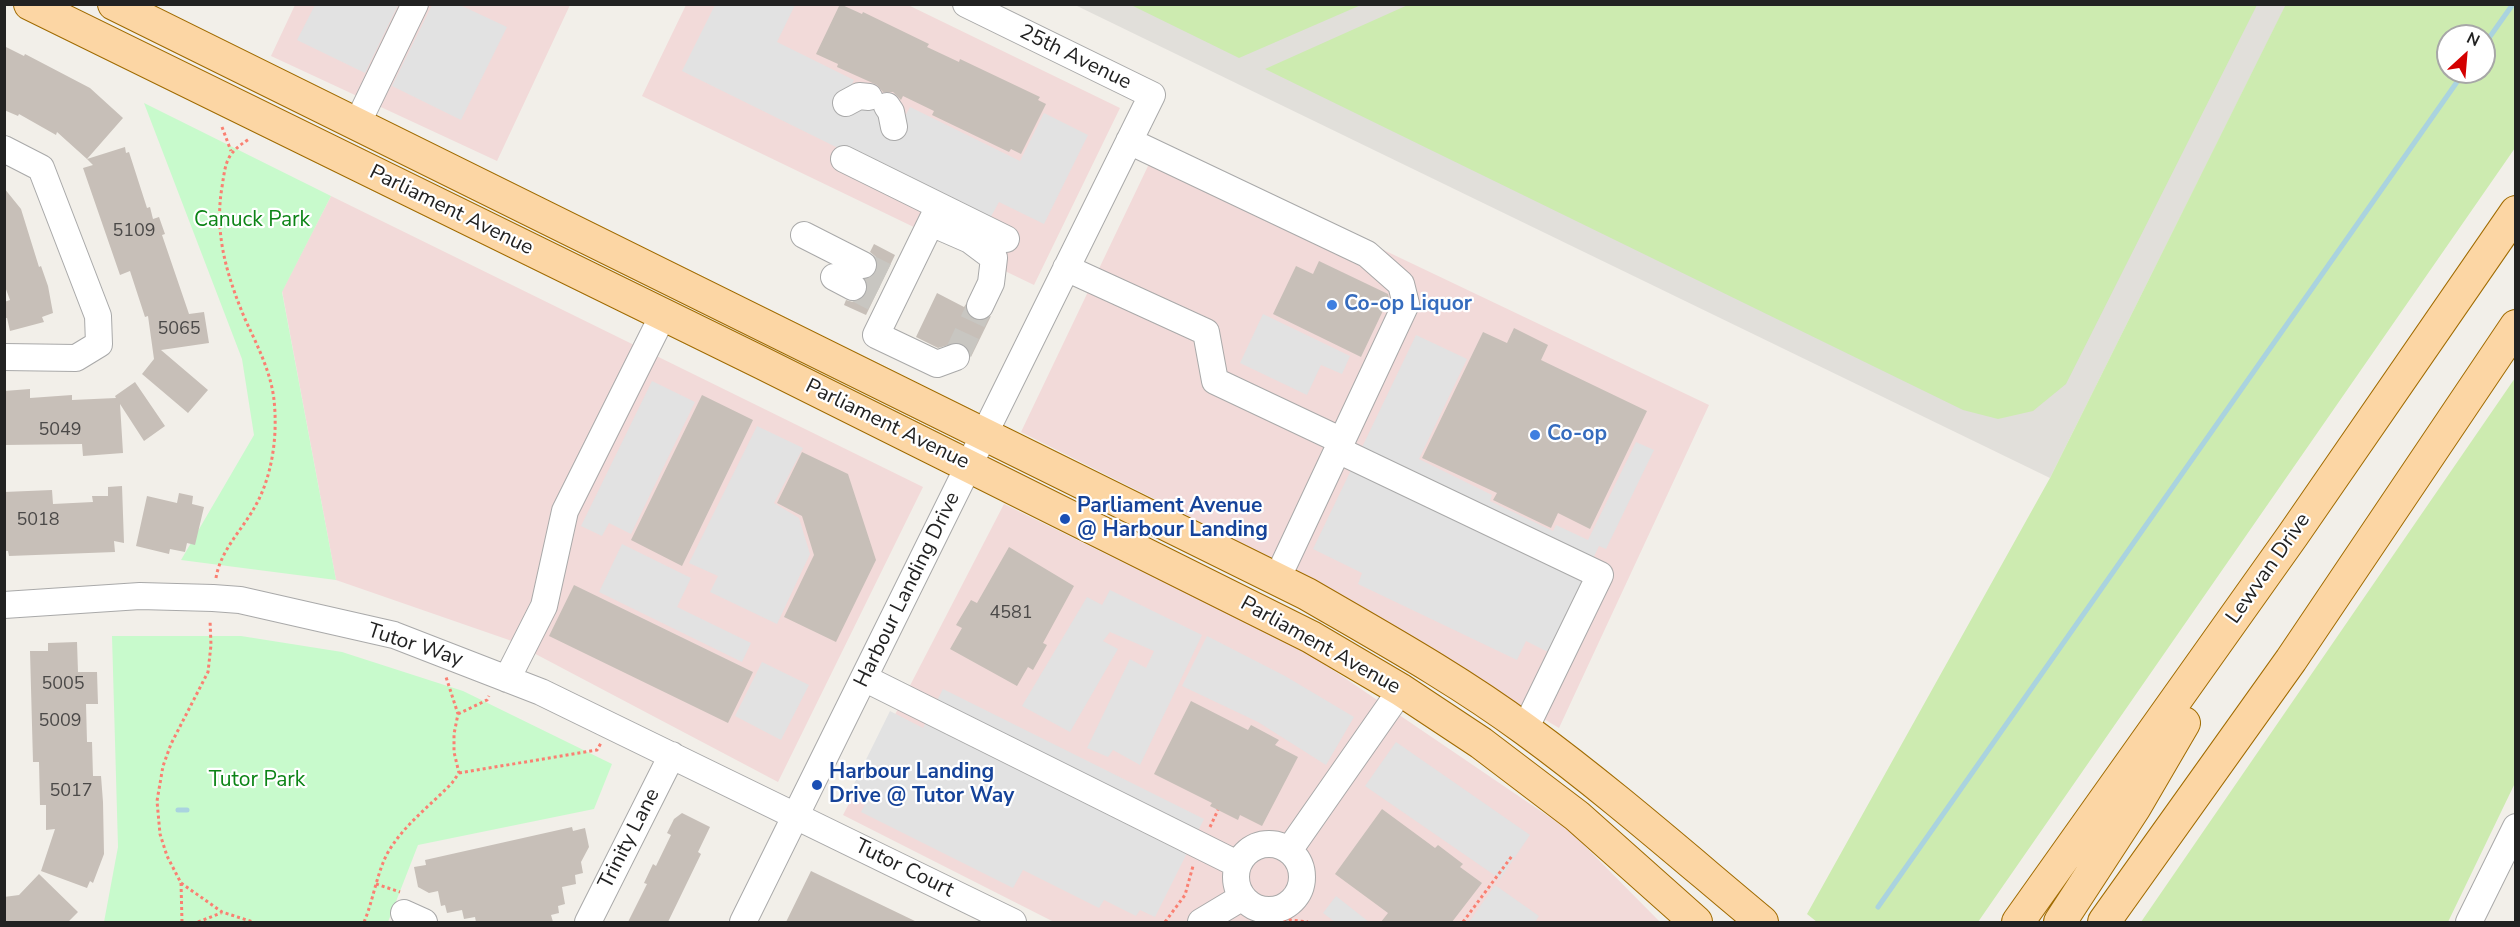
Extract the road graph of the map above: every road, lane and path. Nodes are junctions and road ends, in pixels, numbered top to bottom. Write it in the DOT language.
graph roads {
  1 [pos="30,4"];
  2 [pos="114,4"];
  3 [pos="415,4"];
  4 [pos="966,4"];
  5 [pos="1152,95"];
  6 [pos="266,121"];
  7 [pos="357,124"];
  8 [pos="1129,141"];
  9 [pos="4,149"];
  10 [pos="844,159"];
  11 [pos="2516,212"];
  12 [pos="935,215"];
  13 [pos="804,235"];
  14 [pos="1006,239"];
  15 [pos="1066,268"];
  16 [pos="872,285"];
  17 [pos="980,306"];
  18 [pos="663,315"];
  19 [pos="2516,326"];
  20 [pos="4,357"];
  21 [pos="956,357"];
  22 [pos="985,434"];
  23 [pos="1340,446"];
  24 [pos="969,466"];
  25 [pos="2293,535"];
  26 [pos="218,567"];
  27 [pos="1277,579"];
  28 [pos="4,605"];
  29 [pos="209,624"];
  30 [pos="441,653"];
  31 [pos="503,677"];
  32 [pos="864,678"];
  33 [pos="1401,690"];
  34 [pos="458,714"];
  35 [pos="610,725"];
  36 [pos="1525,729"];
  37 [pos="672,755"];
  38 [pos="459,773"];
  39 [pos="796,815"];
  40 [pos="2516,827"];
  41 [pos="1290,849"];
  42 [pos="1512,856"];
  43 [pos="1237,864"];
  44 [pos="181,883"];
  45 [pos="376,884"];
  46 [pos="1241,898"];
  47 [pos="408,909"];
  48 [pos="222,912"];
  49 [pos="182,922"];
  50 [pos="198,922"];
  51 [pos="252,922"];
  52 [pos="364,922"];
  53 [pos="588,922"];
  54 [pos="743,922"];
  55 [pos="1012,922"];
  56 [pos="1202,922"];
  57 [pos="1283,922"];
  58 [pos="1308,922"];
  59 [pos="1463,922"];
  60 [pos="1696,922"];
  61 [pos="1762,922"];
  62 [pos="2018,922"];
  63 [pos="2060,922"];
  64 [pos="2104,922"];
  65 [pos="2469,922"];
  1 -- 6 [label="main road, Parliament Avenue"];
  2 -- 7 [label="main road, Parliament Avenue"];
  3 -- 7 [label="street"];
  4 -- 5 [label="street, 25th Avenue"];
  5 -- 8 [label="street, Harbour Landing Drive"];
  6 -- 18 [label="main road, Parliament Avenue"];
  6 -- 26 [label="path"];
  7 -- 22 [label="main road, Parliament Avenue"];
  8 -- 15 [label="street, Harbour Landing Drive"];
  8 -- 23 [label="street"];
  9 -- 20 [label="street"];
  10 -- 12 [label="street"];
  11 -- 25 [label="main road, Lewvan Drive"];
  12 -- 14 [label="street"];
  12 -- 16 [label="street"];
  12 -- 17 [label="street"];
  13 -- 16 [label="street"];
  15 -- 22 [label="street, Harbour Landing Drive"];
  15 -- 23 [label="street"];
  16 -- 21 [label="street"];
  18 -- 24 [label="main road, Parliament Avenue"];
  18 -- 31 [label="street"];
  19 -- 64 [label="main road"];
  22 -- 24 [label="street, Harbour Landing Drive"];
  22 -- 27 [label="main road, Parliament Avenue"];
  23 -- 27 [label="street"];
  23 -- 36 [label="street"];
  24 -- 32 [label="street, Harbour Landing Drive"];
  24 -- 33 [label="main road, Parliament Avenue"];
  25 -- 62 [label="main road, Lewvan Drive"];
  25 -- 63 [label="main road"];
  27 -- 36 [label="main road, Parliament Avenue"];
  28 -- 30 [label="street, Tutor Way"];
  29 -- 44 [label="path"];
  30 -- 31 [label="street, Tutor Way"];
  30 -- 34 [label="path"];
  31 -- 34 [label="path"];
  31 -- 35 [label="street, Tutor Way"];
  32 -- 39 [label="street, Harbour Landing Drive"];
  32 -- 43 [label="street"];
  33 -- 41 [label="street"];
  33 -- 60 [label="main road, Parliament Avenue"];
  34 -- 38 [label="path"];
  35 -- 37 [label="street, Tutor Way"];
  35 -- 38 [label="path"];
  36 -- 61 [label="main road, Parliament Avenue"];
  37 -- 39 [label="street, Tutor Way"];
  37 -- 53 [label="street, Trinity Lane"];
  38 -- 45 [label="path"];
  39 -- 54 [label="street, Harbour Landing Drive"];
  39 -- 55 [label="street, Tutor Court"];
  40 -- 65 [label="street"];
  41 -- 43 [label="street"];
  41 -- 46 [label="street"];
  42 -- 59 [label="path"];
  43 -- 46 [label="street"];
  44 -- 48 [label="path"];
  44 -- 49 [label="path"];
  45 -- 47 [label="path"];
  45 -- 52 [label="path"];
  46 -- 56 [label="street"];
  48 -- 50 [label="path"];
  48 -- 51 [label="path"];
  57 -- 58 [label="path"];
}
